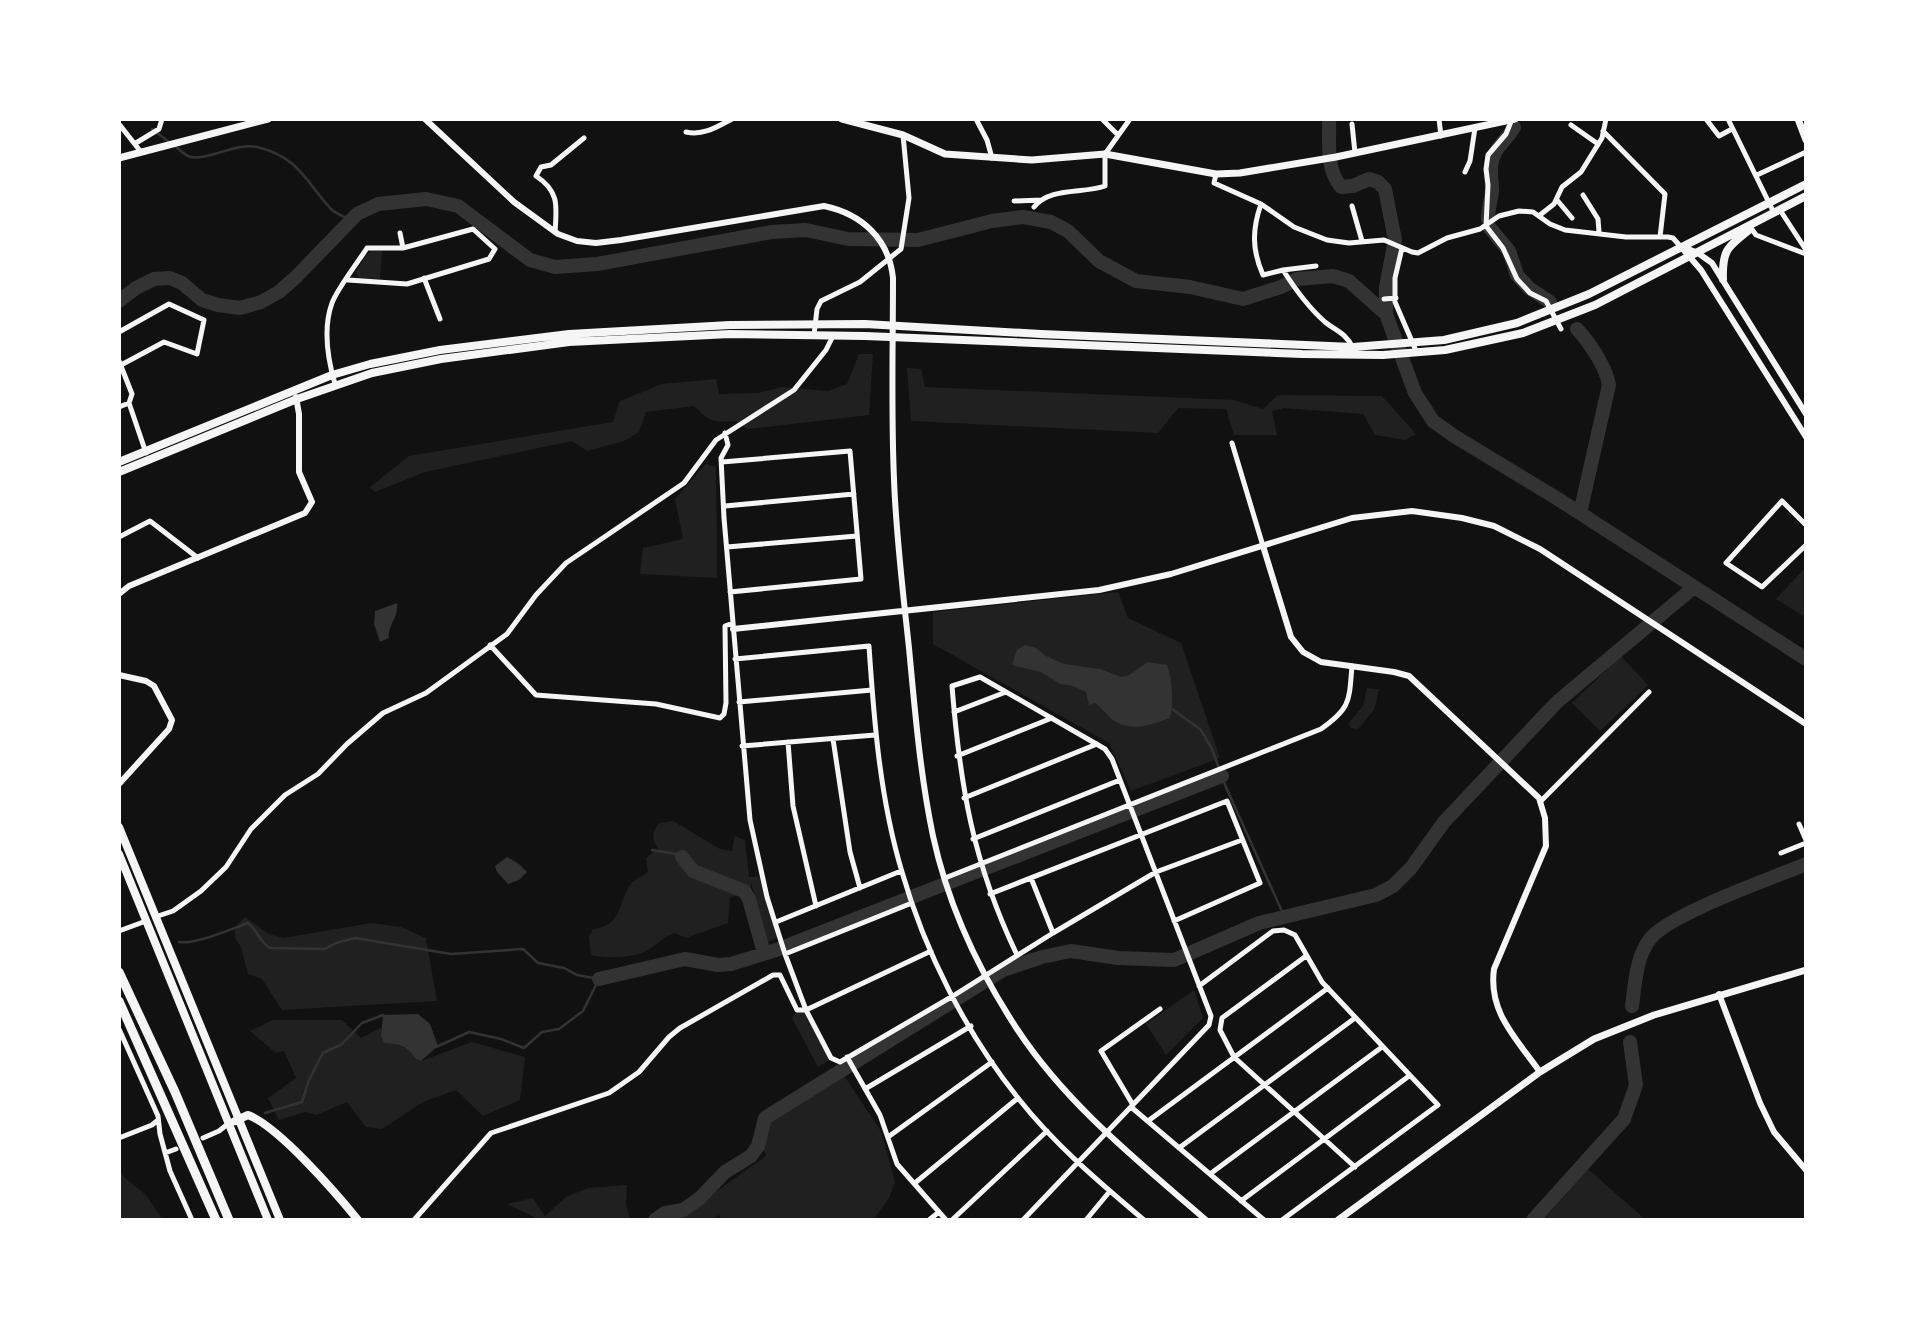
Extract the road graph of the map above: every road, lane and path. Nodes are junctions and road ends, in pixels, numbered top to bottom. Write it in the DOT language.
graph roads {
  1 [pos="162,119"];
  2 [pos="268,119"];
  3 [pos="425,119"];
  4 [pos="732,119"];
  5 [pos="842,119"];
  6 [pos="976,119"];
  7 [pos="1102,119"];
  8 [pos="1130,119"];
  9 [pos="1438,119"];
  10 [pos="1513,119"];
  11 [pos="1606,119"];
  12 [pos="1706,119"];
  13 [pos="1728,119"];
  14 [pos="1798,119"];
  15 [pos="1485,122"];
  16 [pos="119,124"];
  17 [pos="1352,124"];
  18 [pos="1571,125"];
  19 [pos="1475,128"];
  20 [pos="1732,129"];
  21 [pos="1604,131"];
  22 [pos="686,132"];
  23 [pos="903,135"];
  24 [pos="1118,135"];
  25 [pos="1441,136"];
  26 [pos="584,138"];
  27 [pos="1806,140"];
  28 [pos="136,143"];
  29 [pos="1598,144"];
  30 [pos="141,152"];
  31 [pos="1806,152"];
  32 [pos="1105,153"];
  33 [pos="1355,153"];
  34 [pos="119,158"];
  35 [pos="992,158"];
  36 [pos="527,172"];
  37 [pos="1465,172"];
  38 [pos="1216,174"];
  39 [pos="1757,175"];
  40 [pos="536,176"];
  41 [pos="1806,184"];
  42 [pos="1583,195"];
  43 [pos="1806,196"];
  44 [pos="1042,200"];
  45 [pos="1557,200"];
  46 [pos="1014,201"];
  47 [pos="1769,202"];
  48 [pos="1261,204"];
  49 [pos="1352,206"];
  50 [pos="1034,207"];
  51 [pos="1777,211"];
  52 [pos="1540,215"];
  53 [pos="1572,218"];
  54 [pos="1762,219"];
  55 [pos="1486,226"];
  56 [pos="1751,229"];
  57 [pos="555,232"];
  58 [pos="1600,232"];
  59 [pos="400,233"];
  60 [pos="1702,236"];
  61 [pos="1660,237"];
  62 [pos="1362,241"];
  63 [pos="1400,247"];
  64 [pos="1681,247"];
  65 [pos="403,248"];
  66 [pos="1806,252"];
  67 [pos="1695,255"];
  68 [pos="1316,266"];
  69 [pos="1283,272"];
  70 [pos="424,278"];
  71 [pos="1723,279"];
  72 [pos="348,280"];
  73 [pos="1394,298"];
  74 [pos="1384,299"];
  75 [pos="1551,310"];
  76 [pos="440,319"];
  77 [pos="815,323"];
  78 [pos="1559,325"];
  79 [pos="893,326"];
  80 [pos="119,332"];
  81 [pos="814,335"];
  82 [pos="833,336"];
  83 [pos="893,337"];
  84 [pos="1412,349"];
  85 [pos="1353,351"];
  86 [pos="120,363"];
  87 [pos="334,380"];
  88 [pos="295,395"];
  89 [pos="129,403"];
  90 [pos="119,407"];
  91 [pos="1806,414"];
  92 [pos="725,433"];
  93 [pos="1806,437"];
  94 [pos="1232,443"];
  95 [pos="147,455"];
  96 [pos="119,462"];
  97 [pos="722,462"];
  98 [pos="119,472"];
  99 [pos="854,494"];
  100 [pos="725,506"];
  101 [pos="1806,525"];
  102 [pos="858,536"];
  103 [pos="119,537"];
  104 [pos="1806,545"];
  105 [pos="1263,546"];
  106 [pos="727,547"];
  107 [pos="198,558"];
  108 [pos="730,592"];
  109 [pos="119,594"];
  110 [pos="905,611"];
  111 [pos="733,626"];
  112 [pos="490,645"];
  113 [pos="735,659"];
  114 [pos="1352,666"];
  115 [pos="119,676"];
  116 [pos="872,690"];
  117 [pos="1006,692"];
  118 [pos="1649,692"];
  119 [pos="739,702"];
  120 [pos="954,712"];
  121 [pos="1052,718"];
  122 [pos="1806,724"];
  123 [pos="875,735"];
  124 [pos="833,739"];
  125 [pos="788,742"];
  126 [pos="1097,744"];
  127 [pos="742,746"];
  128 [pos="957,756"];
  129 [pos="1120,780"];
  130 [pos="119,784"];
  131 [pos="964,798"];
  132 [pos="1540,802"];
  133 [pos="1130,805"];
  134 [pos="1799,824"];
  135 [pos="119,827"];
  136 [pos="1141,834"];
  137 [pos="973,839"];
  138 [pos="1242,840"];
  139 [pos="1806,841"];
  140 [pos="1781,853"];
  141 [pos="119,854"];
  142 [pos="981,864"];
  143 [pos="901,871"];
  144 [pos="1156,872"];
  145 [pos="945,878"];
  146 [pos="1031,878"];
  147 [pos="860,888"];
  148 [pos="990,894"];
  149 [pos="912,903"];
  150 [pos="816,905"];
  151 [pos="156,917"];
  152 [pos="145,921"];
  153 [pos="1174,921"];
  154 [pos="775,922"];
  155 [pos="119,931"];
  156 [pos="1054,933"];
  157 [pos="931,951"];
  158 [pos="785,954"];
  159 [pos="1017,955"];
  160 [pos="1306,956"];
  161 [pos="1806,970"];
  162 [pos="119,972"];
  163 [pos="985,976"];
  164 [pos="1199,986"];
  165 [pos="1328,988"];
  166 [pos="1719,994"];
  167 [pos="953,996"];
  168 [pos="119,1001"];
  169 [pos="1160,1009"];
  170 [pos="806,1010"];
  171 [pos="1355,1018"];
  172 [pos="971,1026"];
  173 [pos="119,1029"];
  174 [pos="1382,1047"];
  175 [pos="847,1057"];
  176 [pos="1234,1057"];
  177 [pos="992,1062"];
  178 [pos="1540,1072"];
  179 [pos="1409,1076"];
  180 [pos="1265,1085"];
  181 [pos="865,1089"];
  182 [pos="1018,1098"];
  183 [pos="1132,1106"];
  184 [pos="1295,1111"];
  185 [pos="238,1119"];
  186 [pos="158,1120"];
  187 [pos="1147,1121"];
  188 [pos="229,1123"];
  189 [pos="1047,1131"];
  190 [pos="1106,1134"];
  191 [pos="888,1137"];
  192 [pos="119,1138"];
  193 [pos="202,1138"];
  194 [pos="1325,1139"];
  195 [pos="1179,1148"];
  196 [pos="177,1149"];
  197 [pos="165,1153"];
  198 [pos="1079,1162"];
  199 [pos="1355,1167"];
  200 [pos="1806,1170"];
  201 [pos="1210,1174"];
  202 [pos="915,1184"];
  203 [pos="1110,1191"];
  204 [pos="1241,1201"];
  205 [pos="939,1212"];
  206 [pos="192,1220"];
  207 [pos="216,1220"];
  208 [pos="229,1220"];
  209 [pos="268,1220"];
  210 [pos="279,1220"];
  211 [pos="358,1220"];
  212 [pos="414,1220"];
  213 [pos="929,1220"];
  214 [pos="946,1220"];
  215 [pos="952,1220"];
  216 [pos="1023,1220"];
  217 [pos="1086,1220"];
  218 [pos="1144,1220"];
  219 [pos="1206,1220"];
  220 [pos="1264,1220"];
  221 [pos="1282,1220"];
  222 [pos="1338,1220"];
  1 -- 28 [label="street"];
  2 -- 30 [label="main road"];
  3 -- 57 [label="street"];
  4 -- 22 [label="street"];
  5 -- 23 [label="main road"];
  6 -- 35 [label="street"];
  7 -- 24 [label="street"];
  8 -- 24 [label="street"];
  9 -- 25 [label="street"];
  10 -- 15 [label="main road"];
  10 -- 55 [label="street"];
  11 -- 21 [label="street"];
  12 -- 20 [label="street"];
  13 -- 20 [label="street"];
  14 -- 27 [label="main road"];
  15 -- 19 [label="main road"];
  16 -- 28 [label="street"];
  17 -- 33 [label="street"];
  18 -- 29 [label="street"];
  19 -- 25 [label="main road"];
  19 -- 37 [label="street"];
  20 -- 39 [label="street"];
  21 -- 29 [label="street"];
  21 -- 61 [label="street"];
  23 -- 35 [label="main road"];
  23 -- 77 [label="street"];
  24 -- 32 [label="street"];
  25 -- 33 [label="main road"];
  26 -- 40 [label="street"];
  28 -- 30 [label="street"];
  29 -- 45 [label="street"];
  30 -- 34 [label="main road"];
  31 -- 39 [label="street"];
  32 -- 35 [label="main road"];
  32 -- 38 [label="main road"];
  32 -- 44 [label="street"];
  33 -- 38 [label="main road"];
  36 -- 40 [label="street"];
  38 -- 48 [label="street"];
  39 -- 47 [label="street"];
  40 -- 57 [label="street"];
  41 -- 47 [label="main road"];
  42 -- 58 [label="street"];
  43 -- 51 [label="main road"];
  44 -- 46 [label="street"];
  44 -- 50 [label="street"];
  45 -- 52 [label="street"];
  45 -- 53 [label="street"];
  47 -- 51 [label="street"];
  47 -- 60 [label="main road"];
  48 -- 62 [label="street"];
  48 -- 69 [label="street"];
  49 -- 62 [label="street"];
  51 -- 54 [label="main road"];
  51 -- 66 [label="street"];
  52 -- 55 [label="street"];
  52 -- 58 [label="street"];
  54 -- 56 [label="main road"];
  54 -- 67 [label="main road"];
  55 -- 63 [label="street"];
  55 -- 75 [label="street"];
  56 -- 66 [label="street"];
  56 -- 71 [label="main road"];
  57 -- 79 [label="street"];
  58 -- 61 [label="street"];
  59 -- 65 [label="street"];
  60 -- 64 [label="main road"];
  60 -- 67 [label="street"];
  61 -- 64 [label="street"];
  62 -- 63 [label="street"];
  63 -- 73 [label="street"];
  64 -- 67 [label="street"];
  64 -- 75 [label="main road"];
  65 -- 70 [label="street"];
  65 -- 72 [label="street"];
  67 -- 71 [label="street"];
  67 -- 78 [label="main road"];
  67 -- 93 [label="street"];
  68 -- 69 [label="street"];
  69 -- 85 [label="street"];
  70 -- 72 [label="street"];
  70 -- 76 [label="street"];
  71 -- 91 [label="street"];
  72 -- 87 [label="street"];
  73 -- 74 [label="street"];
  73 -- 84 [label="street"];
  75 -- 78 [label="street"];
  75 -- 84 [label="main road"];
  77 -- 79 [label="main road"];
  77 -- 81 [label="street"];
  77 -- 87 [label="main road"];
  78 -- 84 [label="main road"];
  79 -- 83 [label="street"];
  79 -- 85 [label="main road"];
  80 -- 86 [label="street"];
  81 -- 82 [label="main road"];
  81 -- 87 [label="main road"];
  82 -- 83 [label="main road"];
  82 -- 92 [label="street"];
  83 -- 85 [label="main road"];
  83 -- 110 [label="street"];
  84 -- 85 [label="main road"];
  84 -- 85 [label="main road"];
  86 -- 89 [label="street"];
  87 -- 88 [label="main road"];
  88 -- 95 [label="main road"];
  88 -- 107 [label="street"];
  89 -- 90 [label="street"];
  89 -- 95 [label="street"];
  92 -- 97 [label="street"];
  92 -- 112 [label="street"];
  94 -- 105 [label="street"];
  95 -- 96 [label="main road"];
  95 -- 98 [label="main road"];
  97 -- 99 [label="street"];
  97 -- 100 [label="street"];
  99 -- 100 [label="street"];
  99 -- 102 [label="street"];
  100 -- 106 [label="street"];
  101 -- 104 [label="street"];
  102 -- 106 [label="street"];
  102 -- 108 [label="street"];
  103 -- 107 [label="street"];
  105 -- 110 [label="street"];
  105 -- 114 [label="street"];
  105 -- 122 [label="street"];
  106 -- 108 [label="street"];
  107 -- 109 [label="street"];
  108 -- 111 [label="street"];
  110 -- 111 [label="street"];
  110 -- 145 [label="street"];
  111 -- 112 [label="street"];
  111 -- 113 [label="street"];
  112 -- 151 [label="street"];
  113 -- 116 [label="street"];
  113 -- 119 [label="street"];
  114 -- 132 [label="street"];
  114 -- 133 [label="street"];
  115 -- 130 [label="street"];
  116 -- 119 [label="street"];
  116 -- 123 [label="street"];
  117 -- 120 [label="street"];
  117 -- 120 [label="street"];
  117 -- 121 [label="street"];
  118 -- 132 [label="street"];
  119 -- 127 [label="street"];
  120 -- 128 [label="street"];
  121 -- 126 [label="street"];
  121 -- 128 [label="street"];
  123 -- 124 [label="street"];
  123 -- 143 [label="street"];
  124 -- 125 [label="street"];
  124 -- 147 [label="street"];
  125 -- 127 [label="street"];
  125 -- 150 [label="street"];
  126 -- 129 [label="street"];
  126 -- 131 [label="street"];
  127 -- 154 [label="street"];
  128 -- 131 [label="street"];
  129 -- 133 [label="street"];
  129 -- 137 [label="street"];
  131 -- 137 [label="street"];
  132 -- 178 [label="street"];
  133 -- 136 [label="street"];
  133 -- 142 [label="street"];
  134 -- 139 [label="street"];
  135 -- 151 [label="main road"];
  136 -- 138 [label="street"];
  136 -- 144 [label="street"];
  136 -- 146 [label="street"];
  137 -- 142 [label="street"];
  138 -- 144 [label="street"];
  138 -- 153 [label="street"];
  139 -- 140 [label="street"];
  141 -- 152 [label="main road"];
  142 -- 145 [label="street"];
  142 -- 148 [label="street"];
  143 -- 147 [label="street"];
  143 -- 149 [label="street"];
  144 -- 153 [label="street"];
  144 -- 156 [label="street"];
  145 -- 163 [label="street"];
  146 -- 148 [label="street"];
  146 -- 156 [label="street"];
  147 -- 150 [label="street"];
  148 -- 159 [label="street"];
  149 -- 157 [label="street"];
  149 -- 158 [label="street"];
  150 -- 154 [label="street"];
  151 -- 152 [label="street"];
  151 -- 185 [label="main road"];
  152 -- 155 [label="street"];
  152 -- 188 [label="main road"];
  153 -- 164 [label="street"];
  154 -- 158 [label="street"];
  156 -- 159 [label="street"];
  157 -- 167 [label="street"];
  157 -- 170 [label="street"];
  158 -- 170 [label="street"];
  159 -- 163 [label="street"];
  160 -- 164 [label="street"];
  160 -- 165 [label="street"];
  160 -- 176 [label="street"];
  161 -- 166 [label="main road"];
  162 -- 208 [label="highway"];
  163 -- 167 [label="street"];
  163 -- 190 [label="street"];
  164 -- 183 [label="street"];
  165 -- 171 [label="street"];
  165 -- 176 [label="street"];
  166 -- 178 [label="main road"];
  166 -- 200 [label="street"];
  167 -- 172 [label="street"];
  167 -- 175 [label="street"];
  168 -- 207 [label="highway"];
  169 -- 183 [label="street"];
  170 -- 175 [label="street"];
  170 -- 212 [label="street"];
  171 -- 174 [label="street"];
  171 -- 180 [label="street"];
  172 -- 177 [label="street"];
  172 -- 181 [label="street"];
  173 -- 186 [label="street"];
  174 -- 179 [label="street"];
  174 -- 184 [label="street"];
  175 -- 181 [label="street"];
  176 -- 180 [label="street"];
  176 -- 187 [label="street"];
  177 -- 182 [label="street"];
  177 -- 191 [label="street"];
  178 -- 222 [label="main road"];
  179 -- 194 [label="street"];
  179 -- 199 [label="street"];
  180 -- 184 [label="street"];
  180 -- 195 [label="street"];
  181 -- 191 [label="street"];
  182 -- 189 [label="street"];
  182 -- 202 [label="street"];
  183 -- 187 [label="street"];
  183 -- 190 [label="street"];
  184 -- 194 [label="street"];
  184 -- 201 [label="street"];
  185 -- 188 [label="main road"];
  185 -- 210 [label="main road"];
  185 -- 211 [label="main road"];
  186 -- 192 [label="street"];
  186 -- 197 [label="street"];
  187 -- 195 [label="street"];
  188 -- 193 [label="street"];
  188 -- 209 [label="main road"];
  189 -- 198 [label="street"];
  189 -- 215 [label="street"];
  190 -- 198 [label="street"];
  190 -- 219 [label="street"];
  191 -- 202 [label="street"];
  194 -- 199 [label="street"];
  194 -- 204 [label="street"];
  195 -- 201 [label="street"];
  196 -- 197 [label="street"];
  197 -- 206 [label="street"];
  198 -- 203 [label="street"];
  198 -- 216 [label="street"];
  199 -- 221 [label="street"];
  201 -- 204 [label="street"];
  202 -- 205 [label="street"];
  203 -- 217 [label="street"];
  203 -- 218 [label="street"];
  204 -- 220 [label="street"];
  205 -- 213 [label="street"];
  205 -- 214 [label="street"];
}
